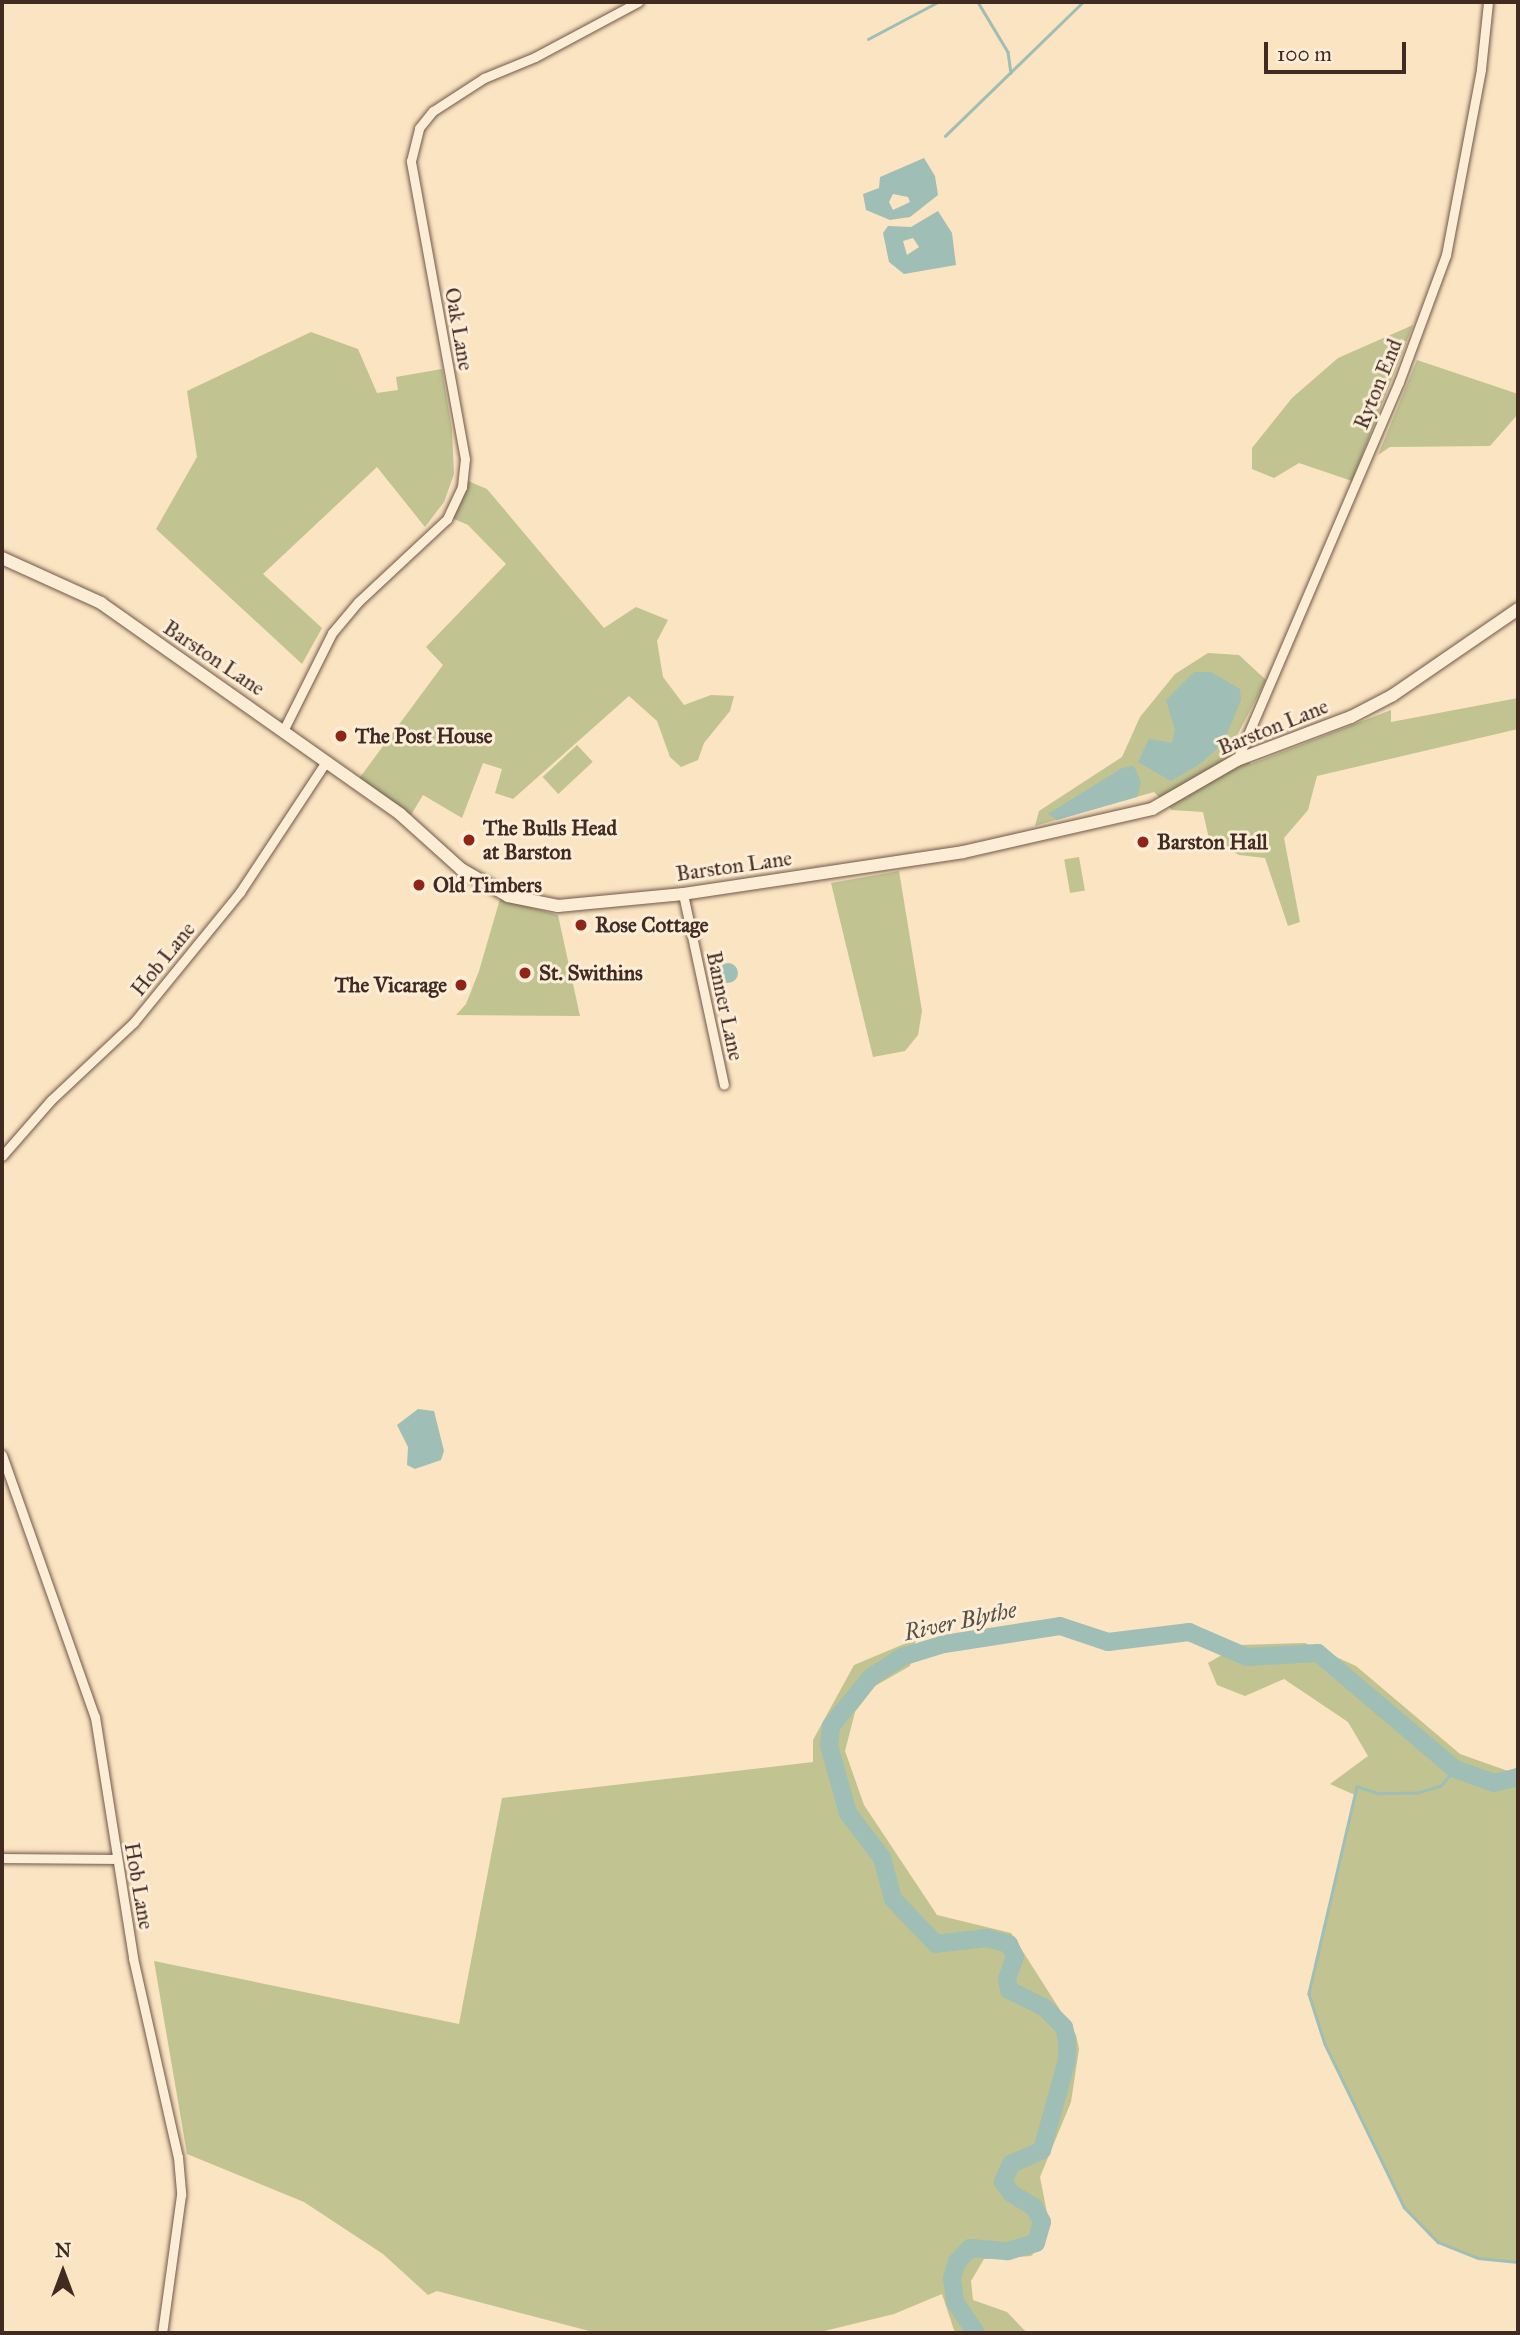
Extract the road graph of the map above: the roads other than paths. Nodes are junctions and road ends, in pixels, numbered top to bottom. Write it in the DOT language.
graph roads {
  1 [pos="638,2"];
  2 [pos="1488,2"];
  3 [pos="2,558"];
  4 [pos="1518,609"];
  5 [pos="284,729"];
  6 [pos="1237,760"];
  7 [pos="325,763"];
  8 [pos="683,894"];
  9 [pos="724,1085"];
  10 [pos="2,1156"];
  11 [pos="2,1455"];
  12 [pos="2,1858"];
  13 [pos="116,1859"];
  14 [pos="162,2333"];
  1 -- 5 [label="street, Oak Lane"];
  2 -- 6 [label="street, Ryton End"];
  3 -- 5 [label="street, Barston Lane"];
  4 -- 6 [label="street, Barston Lane"];
  5 -- 7 [label="street, Barston Lane"];
  6 -- 8 [label="street, Barston Lane"];
  7 -- 8 [label="street, Barston Lane"];
  7 -- 10 [label="street, Hob Lane"];
  8 -- 9 [label="street, Banner Lane"];
  11 -- 13 [label="street, Hob Lane"];
  12 -- 13 [label="street"];
  13 -- 14 [label="street, Hob Lane"];
}
